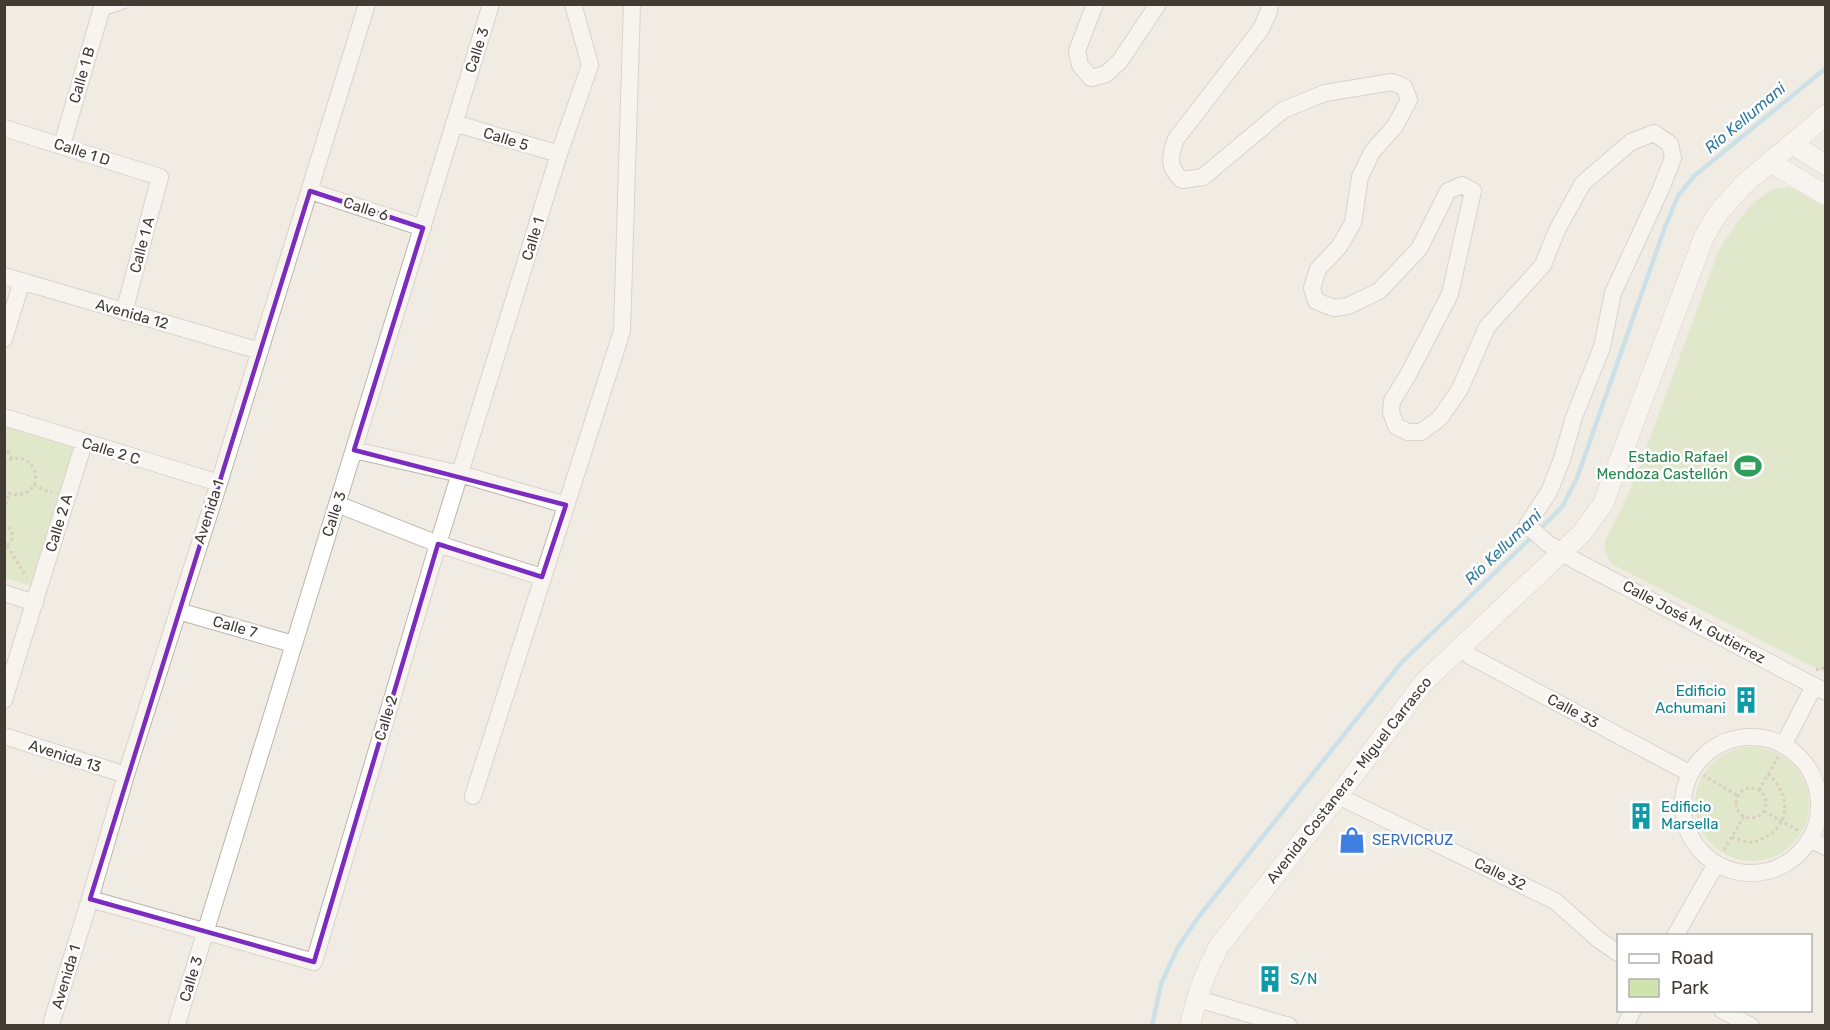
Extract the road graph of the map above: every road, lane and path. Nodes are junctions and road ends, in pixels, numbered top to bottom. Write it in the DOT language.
graph roads {
  1 [pos="125,4"];
  2 [pos="367,4"];
  3 [pos="491,4"];
  4 [pos="573,4"];
  5 [pos="632,4"];
  6 [pos="1095,4"];
  7 [pos="1158,4"];
  8 [pos="1270,4"];
  9 [pos="102,8"];
  10 [pos="1826,115"];
  11 [pos="454,123"];
  12 [pos="4,129"];
  13 [pos="1792,144"];
  14 [pos="62,146"];
  15 [pos="559,154"];
  16 [pos="1771,163"];
  17 [pos="1826,165"];
  18 [pos="160,177"];
  19 [pos="310,191"];
  20 [pos="1826,195"];
  21 [pos="423,228"];
  22 [pos="4,276"];
  23 [pos="22,281"];
  24 [pos="124,312"];
  25 [pos="4,339"];
  26 [pos="260,351"];
  27 [pos="4,417"];
  28 [pos="84,443"];
  29 [pos="4,446"];
  30 [pos="354,450"];
  31 [pos="12,458"];
  32 [pos="4,463"];
  33 [pos="460,474"];
  34 [pos="219,483"];
  35 [pos="34,485"];
  36 [pos="4,490"];
  37 [pos="9,493"];
  38 [pos="60,496"];
  39 [pos="338,504"];
  40 [pos="566,505"];
  41 [pos="4,510"];
  42 [pos="4,524"];
  43 [pos="438,544"];
  44 [pos="6,546"];
  45 [pos="1555,548"];
  46 [pos="28,578"];
  47 [pos="543,578"];
  48 [pos="4,593"];
  49 [pos="35,603"];
  50 [pos="178,611"];
  51 [pos="293,644"];
  52 [pos="1461,645"];
  53 [pos="1820,689"];
  54 [pos="4,700"];
  55 [pos="5,738"];
  56 [pos="1784,744"];
  57 [pos="1689,773"];
  58 [pos="1768,774"];
  59 [pos="126,776"];
  60 [pos="1759,790"];
  61 [pos="473,796"];
  62 [pos="1338,796"];
  63 [pos="1739,796"];
  64 [pos="1764,811"];
  65 [pos="1744,816"];
  66 [pos="1781,821"];
  67 [pos="1732,837"];
  68 [pos="1818,844"];
  69 [pos="1716,864"];
  70 [pos="90,899"];
  71 [pos="206,932"];
  72 [pos="1676,934"];
  73 [pos="1617,952"];
  74 [pos="1195,998"];
  75 [pos="1633,1012"];
  76 [pos="1724,1012"];
  77 [pos="52,1021"];
  78 [pos="177,1024"];
  79 [pos="1190,1026"];
  80 [pos="1289,1026"];
  81 [pos="1625,1026"];
  82 [pos="1751,1026"];
  1 -- 9 [label="lane"];
  2 -- 19 [label="street, Avenida 1"];
  3 -- 11 [label="street, Calle 3"];
  4 -- 15 [label="street, Calle 1"];
  5 -- 40 [label="street"];
  6 -- 7 [label="street"];
  8 -- 45 [label="street, Calle José M. Gutierrez"];
  9 -- 14 [label="street, Calle 1 B"];
  10 -- 13 [label="street, Avenida Costanera - Miguel Carrasco"];
  11 -- 15 [label="street, Calle 5"];
  11 -- 21 [label="street, Calle 3"];
  12 -- 14 [label="street, Calle 1 D"];
  13 -- 16 [label="street, Avenida Costanera - Miguel Carrasco"];
  13 -- 17 [label="street"];
  14 -- 18 [label="street, Calle 1 D"];
  15 -- 33 [label="street, Calle 1"];
  16 -- 20 [label="street"];
  16 -- 45 [label="street, Avenida Costanera - Miguel Carrasco"];
  18 -- 24 [label="street, Calle 1 A"];
  19 -- 21 [label="street, Calle 6"];
  19 -- 26 [label="street, Avenida 1"];
  21 -- 30 [label="street, Calle 3"];
  22 -- 23 [label="street, Avenida 12"];
  23 -- 24 [label="street, Avenida 12"];
  23 -- 25 [label="street"];
  24 -- 26 [label="street, Avenida 12"];
  26 -- 34 [label="street, Avenida 1"];
  27 -- 28 [label="street, Calle 2 C"];
  28 -- 34 [label="street, Calle 2 C"];
  28 -- 49 [label="street, Calle 2 A"];
  29 -- 31 [label="path"];
  30 -- 33 [label="street"];
  30 -- 39 [label="street, Calle 3"];
  31 -- 32 [label="path"];
  31 -- 35 [label="path"];
  33 -- 40 [label="street"];
  33 -- 43 [label="street, Calle 2"];
  34 -- 50 [label="street, Avenida 1"];
  35 -- 37 [label="path"];
  35 -- 38 [label="path"];
  36 -- 37 [label="path"];
  37 -- 41 [label="path"];
  39 -- 43 [label="street"];
  39 -- 51 [label="street, Calle 3"];
  40 -- 47 [label="street"];
  42 -- 44 [label="path"];
  43 -- 47 [label="street"];
  43 -- 71 [label="street, Calle 2"];
  44 -- 46 [label="path"];
  45 -- 52 [label="street, Avenida Costanera - Miguel Carrasco"];
  45 -- 53 [label="street, Calle José M. Gutierrez"];
  47 -- 61 [label="street"];
  48 -- 49 [label="street"];
  49 -- 54 [label="street, Calle 2 A"];
  50 -- 51 [label="street, Calle 7"];
  50 -- 59 [label="street, Avenida 1"];
  51 -- 71 [label="street, Calle 3"];
  52 -- 57 [label="street, Calle 33"];
  52 -- 62 [label="street, Avenida Costanera - Miguel Carrasco"];
  53 -- 56 [label="street"];
  55 -- 59 [label="street, Avenida 13"];
  56 -- 57 [label="street"];
  56 -- 58 [label="path"];
  56 -- 68 [label="street"];
  57 -- 63 [label="path"];
  57 -- 69 [label="street"];
  58 -- 60 [label="path"];
  58 -- 66 [label="path"];
  59 -- 70 [label="street, Avenida 1"];
  60 -- 63 [label="path"];
  60 -- 64 [label="path"];
  62 -- 73 [label="street, Calle 32"];
  62 -- 74 [label="street, Avenida Costanera - Miguel Carrasco"];
  63 -- 65 [label="path"];
  64 -- 65 [label="path"];
  64 -- 66 [label="path"];
  65 -- 67 [label="path"];
  66 -- 67 [label="path"];
  66 -- 68 [label="path"];
  67 -- 69 [label="path"];
  68 -- 69 [label="street"];
  69 -- 72 [label="street"];
  70 -- 71 [label="street"];
  70 -- 77 [label="street, Avenida 1"];
  71 -- 78 [label="street, Calle 3"];
  74 -- 79 [label="street, Avenida Costanera - Miguel Carrasco"];
  74 -- 80 [label="street"];
  75 -- 81 [label="street"];
  76 -- 82 [label="street"];
}
